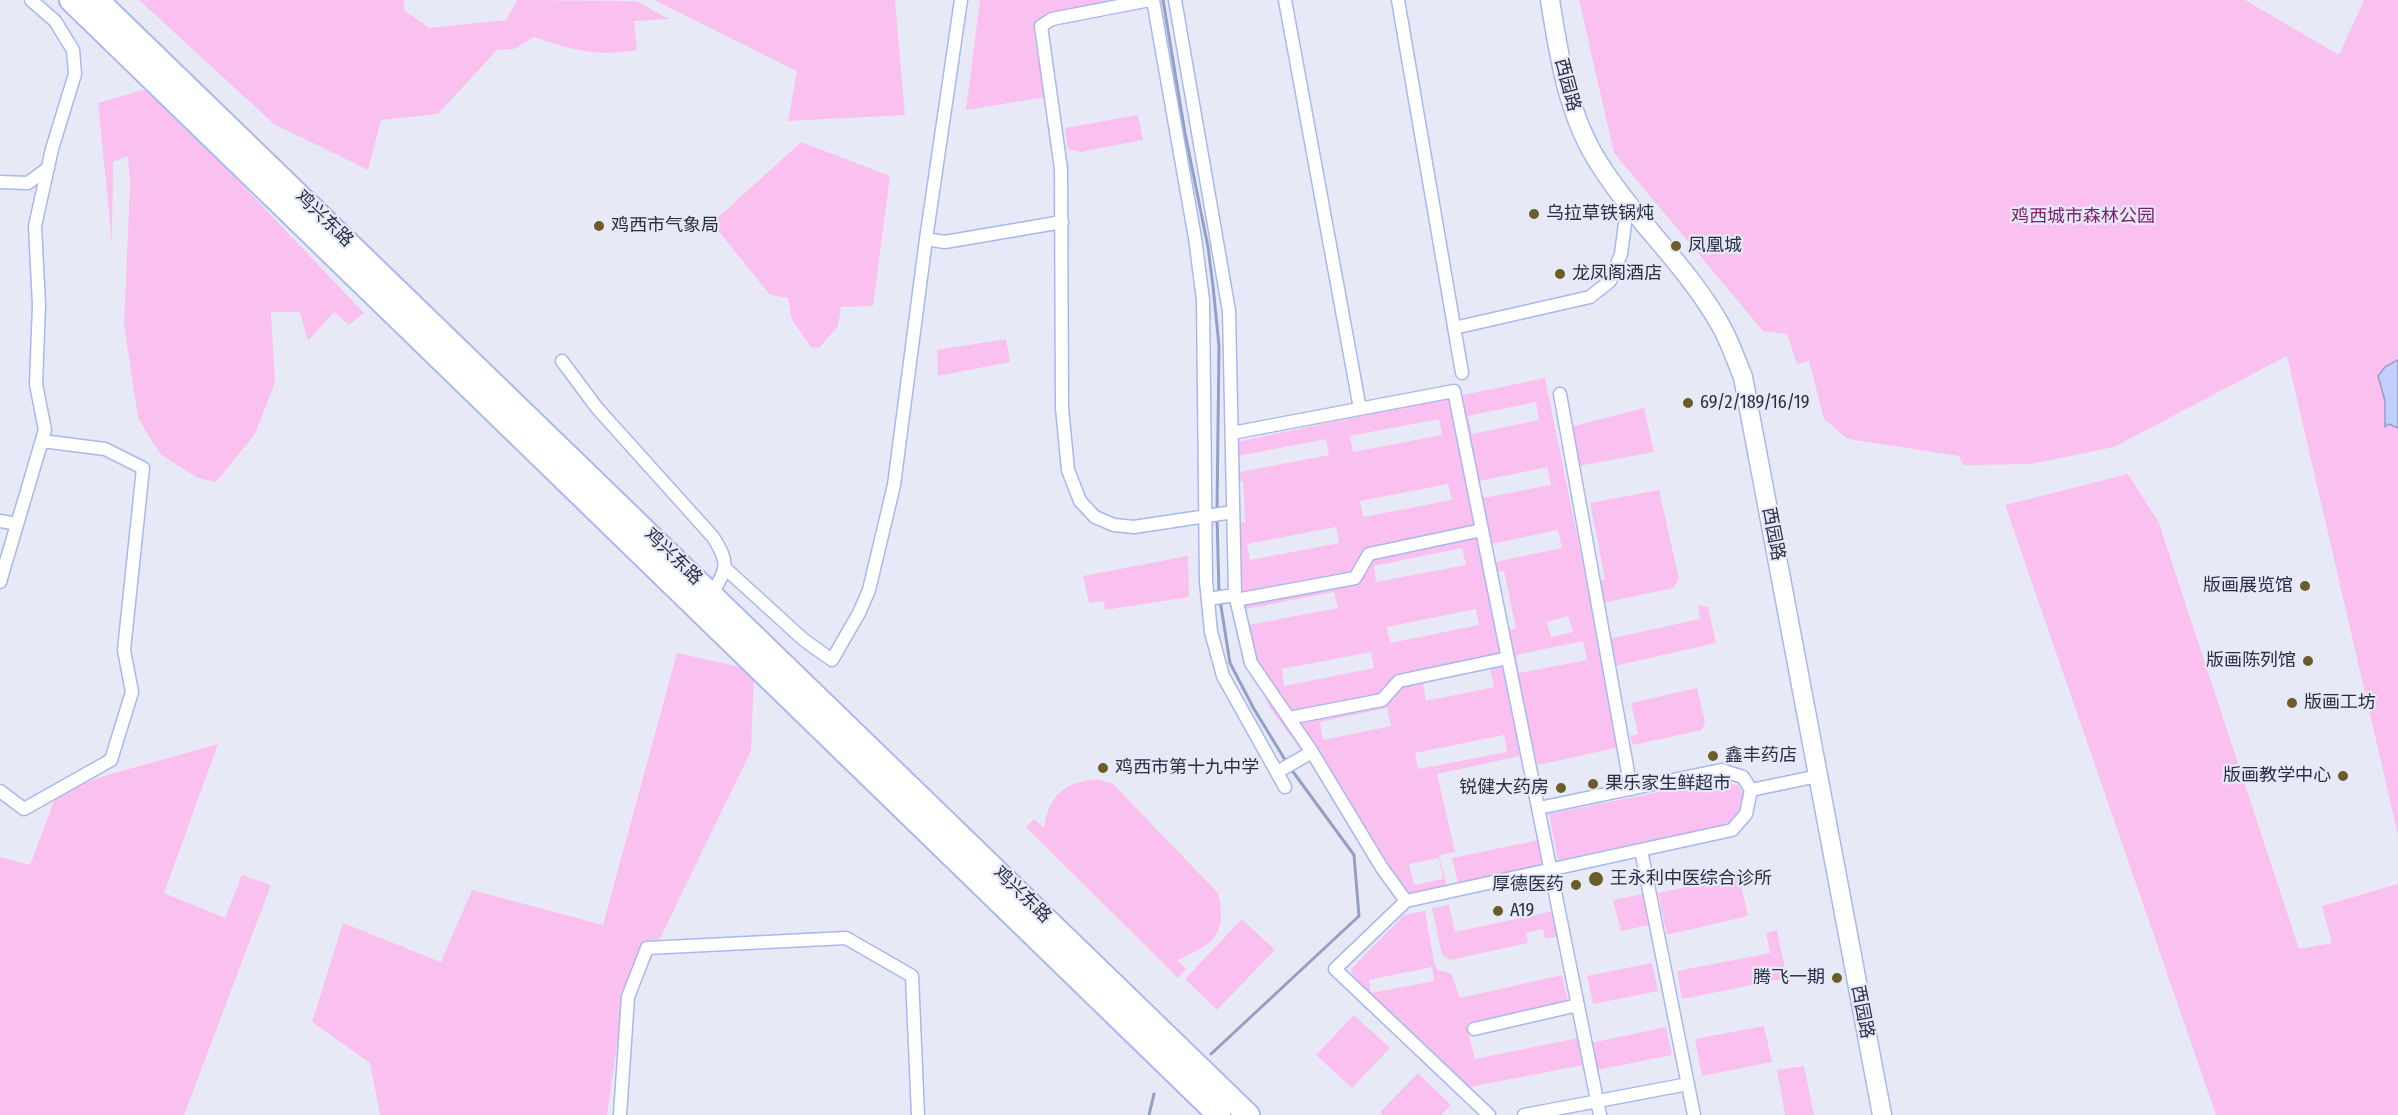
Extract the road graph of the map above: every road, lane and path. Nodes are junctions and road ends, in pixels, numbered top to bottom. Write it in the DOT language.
graph roads {
  1 [pos="31,0"];
  2 [pos="72,0"];
  3 [pos="97,0"];
  4 [pos="961,0"];
  5 [pos="1152,0"];
  6 [pos="1175,0"];
  7 [pos="1285,0"];
  8 [pos="1398,0"];
  9 [pos="1550,0"];
  10 [pos="48,168"];
  11 [pos="0,182"];
  12 [pos="1628,201"];
  13 [pos="1062,222"];
  14 [pos="926,238"];
  15 [pos="1454,328"];
  16 [pos="562,361"];
  17 [pos="1462,373"];
  18 [pos="1560,394"];
  19 [pos="1360,409"];
  20 [pos="1232,434"];
  21 [pos="42,441"];
  22 [pos="1233,512"];
  23 [pos="1206,516"];
  24 [pos="0,521"];
  25 [pos="17,524"];
  26 [pos="1482,530"];
  27 [pos="726,569"];
  28 [pos="0,582"];
  29 [pos="712,594"];
  30 [pos="1236,598"];
  31 [pos="1208,599"];
  32 [pos="1508,658"];
  33 [pos="1288,718"];
  34 [pos="1312,752"];
  35 [pos="1277,772"];
  36 [pos="1818,776"];
  37 [pos="1285,787"];
  38 [pos="1631,789"];
  39 [pos="1751,790"];
  40 [pos="0,791"];
  41 [pos="1539,808"];
  42 [pos="1641,850"];
  43 [pos="1552,869"];
  44 [pos="1406,901"];
  45 [pos="1578,1005"];
  46 [pos="1474,1029"];
  47 [pos="1688,1084"];
  48 [pos="1597,1102"];
  49 [pos="620,1115"];
  50 [pos="918,1115"];
  51 [pos="1219,1115"];
  52 [pos="1248,1115"];
  53 [pos="1489,1115"];
  54 [pos="1524,1115"];
  55 [pos="1600,1115"];
  56 [pos="1694,1115"];
  57 [pos="1882,1115"];
  1 -- 10 [label="street"];
  2 -- 51 [label="highway, 鸡兴东路"];
  3 -- 29 [label="highway, 鸡兴东路"];
  4 -- 14 [label="street"];
  5 -- 13 [label="street"];
  5 -- 23 [label="street"];
  6 -- 20 [label="street"];
  7 -- 19 [label="street"];
  8 -- 15 [label="street"];
  9 -- 12 [label="main road, 西园路"];
  10 -- 11 [label="street"];
  10 -- 21 [label="street"];
  12 -- 15 [label="street"];
  12 -- 36 [label="main road, 西园路"];
  13 -- 14 [label="street"];
  13 -- 23 [label="street"];
  14 -- 27 [label="street"];
  15 -- 17 [label="street"];
  16 -- 27 [label="street"];
  18 -- 38 [label="street"];
  19 -- 20 [label="street"];
  19 -- 26 [label="street"];
  20 -- 22 [label="street"];
  21 -- 25 [label="street"];
  21 -- 40 [label="street"];
  22 -- 23 [label="street"];
  22 -- 30 [label="street"];
  23 -- 31 [label="street"];
  24 -- 25 [label="street"];
  25 -- 28 [label="street"];
  26 -- 30 [label="street"];
  26 -- 32 [label="street"];
  27 -- 29 [label="street"];
  29 -- 52 [label="highway, 鸡兴东路"];
  30 -- 31 [label="street"];
  30 -- 33 [label="street"];
  31 -- 35 [label="street"];
  32 -- 33 [label="street"];
  32 -- 41 [label="street"];
  33 -- 34 [label="street"];
  34 -- 35 [label="street"];
  34 -- 44 [label="street"];
  35 -- 37 [label="street"];
  36 -- 39 [label="street"];
  36 -- 57 [label="main road, 西园路"];
  38 -- 39 [label="street"];
  38 -- 41 [label="street"];
  39 -- 42 [label="street"];
  41 -- 43 [label="street"];
  42 -- 43 [label="street"];
  42 -- 47 [label="street"];
  43 -- 44 [label="street"];
  43 -- 45 [label="street"];
  44 -- 53 [label="street"];
  45 -- 46 [label="street"];
  45 -- 48 [label="street"];
  47 -- 48 [label="street"];
  47 -- 56 [label="street"];
  48 -- 54 [label="street"];
  48 -- 55 [label="street"];
  49 -- 50 [label="street"];
}
